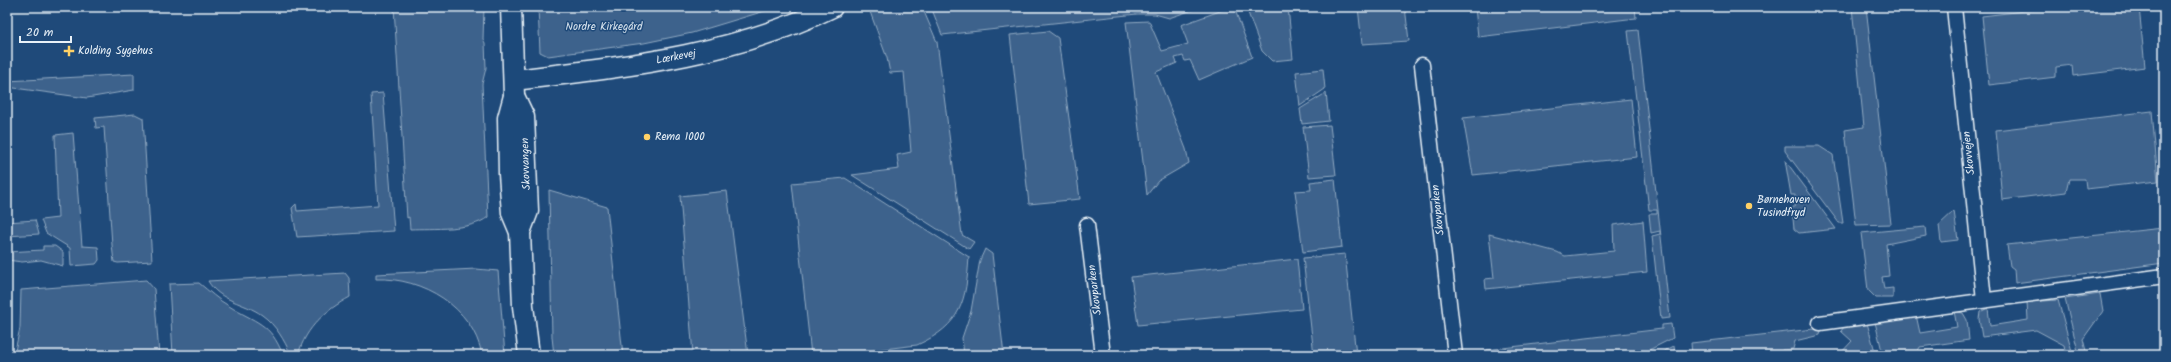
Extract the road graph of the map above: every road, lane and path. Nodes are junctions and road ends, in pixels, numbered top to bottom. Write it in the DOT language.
graph roads {
  1 [pos="511,7"];
  2 [pos="832,7"];
  3 [pos="1954,7"];
  4 [pos="1422,65"];
  5 [pos="514,88"];
  6 [pos="1087,225"];
  7 [pos="2164,276"];
  8 [pos="1984,300"];
  9 [pos="1820,323"];
  10 [pos="529,355"];
  11 [pos="1103,355"];
  12 [pos="1455,355"];
  1 -- 5 [label="street, Skovvangen"];
  2 -- 5 [label="street, Lærkevej"];
  3 -- 8 [label="street, Skovvejen"];
  4 -- 12 [label="street, Skovparken"];
  5 -- 10 [label="street, Skovvangen"];
  6 -- 11 [label="street, Skovparken"];
  7 -- 8 [label="street"];
  8 -- 9 [label="street"];
}
